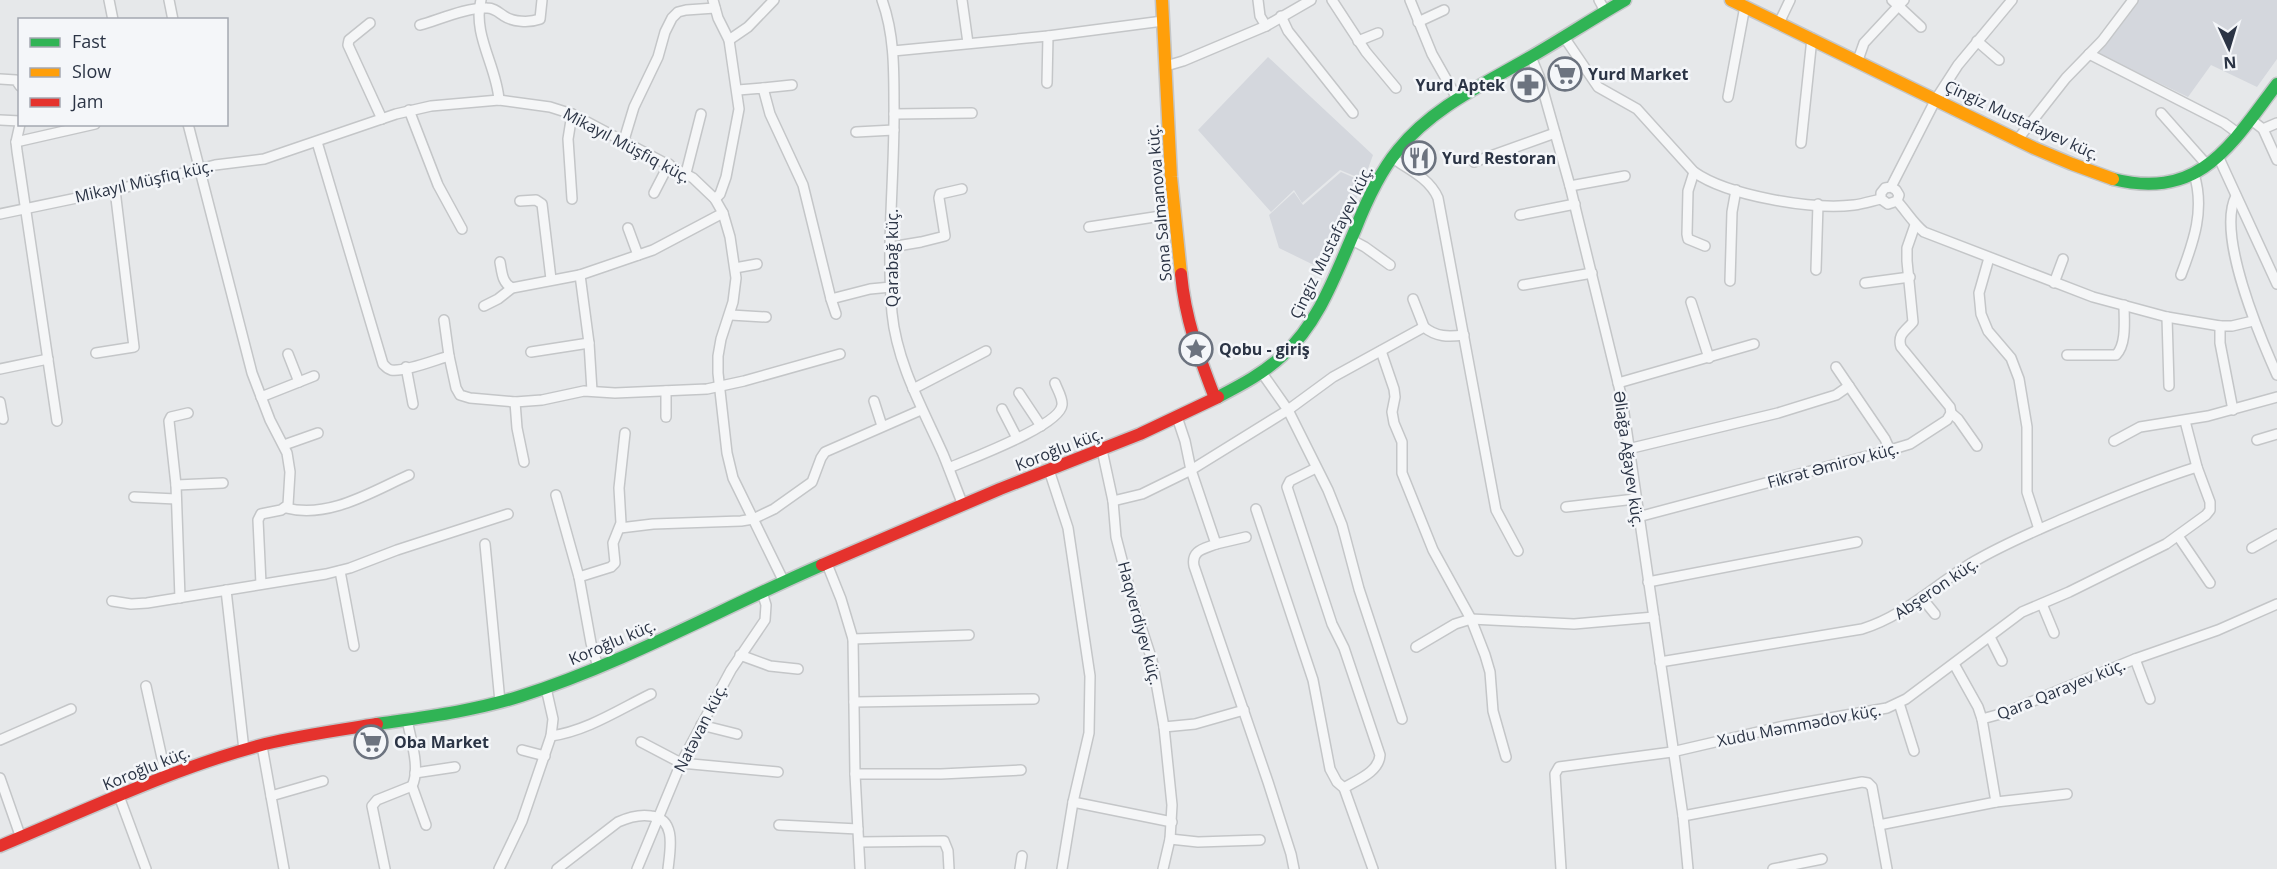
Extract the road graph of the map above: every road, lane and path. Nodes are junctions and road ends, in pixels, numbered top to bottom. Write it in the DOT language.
graph roads {
  1 [pos="109,0"];
  2 [pos="169,0"];
  3 [pos="542,0"];
  4 [pos="774,0"];
  5 [pos="882,0"];
  6 [pos="962,0"];
  7 [pos="1162,0"];
  8 [pos="1258,0"];
  9 [pos="1311,0"];
  10 [pos="1332,0"];
  11 [pos="1410,0"];
  12 [pos="1625,0"];
  13 [pos="1731,0"];
  14 [pos="1790,0"];
  15 [pos="2012,0"];
  16 [pos="2133,0"];
  17 [pos="1899,2"];
  18 [pos="480,4"];
  19 [pos="714,4"];
  20 [pos="1602,6"];
  21 [pos="1745,6"];
  22 [pos="1444,10"];
  23 [pos="1281,16"];
  24 [pos="112,18"];
  25 [pos="173,18"];
  26 [pos="1163,21"];
  27 [pos="1418,22"];
  28 [pos="370,23"];
  29 [pos="1779,23"];
  30 [pos="420,25"];
  31 [pos="1266,26"];
  32 [pos="1921,27"];
  33 [pos="1378,33"];
  34 [pos="1048,36"];
  35 [pos="1564,37"];
  36 [pos="1812,38"];
  37 [pos="729,40"];
  38 [pos="1358,41"];
  39 [pos="1977,41"];
  40 [pos="968,43"];
  41 [pos="893,51"];
  42 [pos="2089,54"];
  43 [pos="1532,57"];
  44 [pos="1858,60"];
  45 [pos="1999,60"];
  46 [pos="1166,66"];
  47 [pos="0,79"];
  48 [pos="1047,83"];
  49 [pos="18,84"];
  50 [pos="2277,84"];
  51 [pos="792,85"];
  52 [pos="763,88"];
  53 [pos="1396,88"];
  54 [pos="738,90"];
  55 [pos="1728,97"];
  56 [pos="1936,99"];
  57 [pos="499,100"];
  58 [pos="1458,100"];
  59 [pos="409,110"];
  60 [pos="972,113"];
  61 [pos="1353,113"];
  62 [pos="2161,113"];
  63 [pos="572,114"];
  64 [pos="701,114"];
  65 [pos="894,114"];
  66 [pos="382,119"];
  67 [pos="2250,119"];
  68 [pos="0,120"];
  69 [pos="18,123"];
  70 [pos="2277,123"];
  71 [pos="19,126"];
  72 [pos="86,126"];
  73 [pos="188,126"];
  74 [pos="2263,129"];
  75 [pos="894,130"];
  76 [pos="855,132"];
  77 [pos="1556,133"];
  78 [pos="2239,134"];
  79 [pos="2018,139"];
  80 [pos="624,140"];
  81 [pos="16,142"];
  82 [pos="317,142"];
  83 [pos="1802,143"];
  84 [pos="2218,156"];
  85 [pos="1392,158"];
  86 [pos="2277,160"];
  87 [pos="1474,162"];
  88 [pos="669,164"];
  89 [pos="2207,165"];
  90 [pos="198,169"];
  91 [pos="1694,172"];
  92 [pos="686,173"];
  93 [pos="2194,174"];
  94 [pos="1625,176"];
  95 [pos="1570,186"];
  96 [pos="1891,187"];
  97 [pos="962,189"];
  98 [pos="115,190"];
  99 [pos="1736,190"];
  100 [pos="654,193"];
  101 [pos="2236,196"];
  102 [pos="572,199"];
  103 [pos="715,199"];
  104 [pos="1881,199"];
  105 [pos="520,201"];
  106 [pos="1897,201"];
  107 [pos="1575,204"];
  108 [pos="1818,204"];
  109 [pos="26,207"];
  110 [pos="723,213"];
  111 [pos="0,214"];
  112 [pos="1174,214"];
  113 [pos="1520,215"];
  114 [pos="1915,225"];
  115 [pos="628,228"];
  116 [pos="1089,228"];
  117 [pos="462,229"];
  118 [pos="1350,239"];
  119 [pos="891,246"];
  120 [pos="1705,246"];
  121 [pos="638,255"];
  122 [pos="1989,258"];
  123 [pos="2063,259"];
  124 [pos="500,262"];
  125 [pos="757,264"];
  126 [pos="1390,265"];
  127 [pos="735,268"];
  128 [pos="1816,270"];
  129 [pos="1592,273"];
  130 [pos="2181,275"];
  131 [pos="580,276"];
  132 [pos="1910,277"];
  133 [pos="552,279"];
  134 [pos="1730,281"];
  135 [pos="1865,283"];
  136 [pos="2055,283"];
  137 [pos="2277,284"];
  138 [pos="1524,285"];
  139 [pos="891,287"];
  140 [pos="512,288"];
  141 [pos="1413,298"];
  142 [pos="831,299"];
  143 [pos="1691,302"];
  144 [pos="2124,305"];
  145 [pos="484,306"];
  146 [pos="836,314"];
  147 [pos="731,315"];
  148 [pos="766,317"];
  149 [pos="2167,317"];
  150 [pos="444,320"];
  151 [pos="2253,321"];
  152 [pos="2220,326"];
  153 [pos="1424,327"];
  154 [pos="1464,335"];
  155 [pos="589,343"];
  156 [pos="1754,344"];
  157 [pos="986,351"];
  158 [pos="1382,351"];
  159 [pos="531,352"];
  160 [pos="96,353"];
  161 [pos="288,354"];
  162 [pos="840,354"];
  163 [pos="2067,355"];
  164 [pos="449,356"];
  165 [pos="1709,358"];
  166 [pos="48,359"];
  167 [pos="406,367"];
  168 [pos="1836,367"];
  169 [pos="0,369"];
  170 [pos="1262,373"];
  171 [pos="2277,375"];
  172 [pos="314,376"];
  173 [pos="299,382"];
  174 [pos="1055,383"];
  175 [pos="1618,383"];
  176 [pos="1849,386"];
  177 [pos="2169,386"];
  178 [pos="719,387"];
  179 [pos="913,389"];
  180 [pos="592,391"];
  181 [pos="666,391"];
  182 [pos="1019,393"];
  183 [pos="261,397"];
  184 [pos="2277,397"];
  185 [pos="1215,398"];
  186 [pos="874,400"];
  187 [pos="0,402"];
  188 [pos="515,402"];
  189 [pos="413,404"];
  190 [pos="1002,409"];
  191 [pos="921,410"];
  192 [pos="1288,410"];
  193 [pos="2233,410"];
  194 [pos="188,413"];
  195 [pos="1950,413"];
  196 [pos="666,417"];
  197 [pos="1177,417"];
  198 [pos="3,419"];
  199 [pos="57,421"];
  200 [pos="2185,421"];
  201 [pos="882,426"];
  202 [pos="1041,426"];
  203 [pos="318,433"];
  204 [pos="625,433"];
  205 [pos="2277,434"];
  206 [pos="1017,438"];
  207 [pos="2258,440"];
  208 [pos="2114,441"];
  209 [pos="284,445"];
  210 [pos="1977,446"];
  211 [pos="1628,449"];
  212 [pos="1102,450"];
  213 [pos="1890,450"];
  214 [pos="524,462"];
  215 [pos="2197,466"];
  216 [pos="949,468"];
  217 [pos="1316,468"];
  218 [pos="1049,470"];
  219 [pos="1191,470"];
  220 [pos="410,475"];
  221 [pos="223,483"];
  222 [pos="176,484"];
  223 [pos="556,495"];
  224 [pos="134,497"];
  225 [pos="176,499"];
  226 [pos="1635,499"];
  227 [pos="1113,501"];
  228 [pos="963,505"];
  229 [pos="1566,507"];
  230 [pos="286,508"];
  231 [pos="1256,509"];
  232 [pos="508,514"];
  233 [pos="1638,517"];
  234 [pos="753,519"];
  235 [pos="620,528"];
  236 [pos="2039,529"];
  237 [pos="2277,534"];
  238 [pos="2178,536"];
  239 [pos="1246,537"];
  240 [pos="1857,542"];
  241 [pos="484,544"];
  242 [pos="1216,544"];
  243 [pos="2252,548"];
  244 [pos="1518,551"];
  245 [pos="827,564"];
  246 [pos="340,571"];
  247 [pos="579,577"];
  248 [pos="784,582"];
  249 [pos="1648,582"];
  250 [pos="2210,583"];
  251 [pos="261,584"];
  252 [pos="226,590"];
  253 [pos="762,592"];
  254 [pos="180,598"];
  255 [pos="1922,598"];
  256 [pos="112,602"];
  257 [pos="2042,603"];
  258 [pos="2277,604"];
  259 [pos="1935,614"];
  260 [pos="1654,617"];
  261 [pos="1471,619"];
  262 [pos="2054,633"];
  263 [pos="969,635"];
  264 [pos="1990,637"];
  265 [pos="853,639"];
  266 [pos="354,646"];
  267 [pos="1416,647"];
  268 [pos="740,655"];
  269 [pos="2135,659"];
  270 [pos="2002,661"];
  271 [pos="1660,662"];
  272 [pos="1954,664"];
  273 [pos="598,667"];
  274 [pos="798,669"];
  275 [pos="146,686"];
  276 [pos="546,688"];
  277 [pos="651,694"];
  278 [pos="1034,699"];
  279 [pos="2150,699"];
  280 [pos="500,702"];
  281 [pos="854,702"];
  282 [pos="1899,703"];
  283 [pos="71,709"];
  284 [pos="1244,710"];
  285 [pos="1402,719"];
  286 [pos="1982,719"];
  287 [pos="407,720"];
  288 [pos="701,725"];
  289 [pos="1164,727"];
  290 [pos="737,734"];
  291 [pos="551,736"];
  292 [pos="0,740"];
  293 [pos="641,742"];
  294 [pos="262,746"];
  295 [pos="244,750"];
  296 [pos="522,750"];
  297 [pos="1914,751"];
  298 [pos="1672,752"];
  299 [pos="545,756"];
  300 [pos="1506,757"];
  301 [pos="681,763"];
  302 [pos="455,767"];
  303 [pos="1021,770"];
  304 [pos="778,772"];
  305 [pos="415,773"];
  306 [pos="855,774"];
  307 [pos="166,776"];
  308 [pos="0,778"];
  309 [pos="323,781"];
  310 [pos="412,786"];
  311 [pos="1344,788"];
  312 [pos="2067,794"];
  313 [pos="119,796"];
  314 [pos="271,796"];
  315 [pos="1073,802"];
  316 [pos="1996,802"];
  317 [pos="1683,816"];
  318 [pos="660,817"];
  319 [pos="1172,822"];
  320 [pos="426,825"];
  321 [pos="779,825"];
  322 [pos="1879,825"];
  323 [pos="858,830"];
  324 [pos="21,838"];
  325 [pos="1170,838"];
  326 [pos="1260,840"];
  327 [pos="859,842"];
  328 [pos="0,846"];
  329 [pos="1022,856"];
  330 [pos="1822,859"];
  331 [pos="147,869"];
  332 [pos="284,869"];
  333 [pos="385,869"];
  334 [pos="499,869"];
  335 [pos="557,869"];
  336 [pos="637,869"];
  337 [pos="668,869"];
  338 [pos="861,869"];
  339 [pos="949,869"];
  340 [pos="1020,869"];
  341 [pos="1062,869"];
  342 [pos="1163,869"];
  343 [pos="1294,869"];
  344 [pos="1373,869"];
  345 [pos="1561,869"];
  346 [pos="1688,869"];
  347 [pos="1773,869"];
  348 [pos="1887,869"];
  1 -- 24 [label="street"];
  2 -- 25 [label="street"];
  3 -- 18 [label="street"];
  4 -- 37 [label="street"];
  5 -- 41 [label="street, Qarabağ küç."];
  6 -- 40 [label="street"];
  7 -- 26 [label="street, Sona Salmanova küç."];
  8 -- 31 [label="street"];
  9 -- 23 [label="street"];
  10 -- 38 [label="street"];
  11 -- 27 [label="street"];
  12 -- 20 [label="street, Çingiz Mustafayev küç."];
  13 -- 21 [label="street, Çingiz Mustafayev küç."];
  14 -- 29 [label="street"];
  15 -- 39 [label="street"];
  16 -- 42 [label="street"];
  17 -- 32 [label="street"];
  17 -- 44 [label="street"];
  18 -- 30 [label="street"];
  18 -- 57 [label="street"];
  19 -- 37 [label="street"];
  19 -- 80 [label="street"];
  20 -- 35 [label="street, Çingiz Mustafayev küç."];
  21 -- 29 [label="street, Çingiz Mustafayev küç."];
  21 -- 55 [label="street"];
  22 -- 27 [label="street"];
  23 -- 31 [label="street"];
  23 -- 61 [label="street"];
  26 -- 34 [label="street"];
  26 -- 46 [label="street, Sona Salmanova küç."];
  27 -- 58 [label="street"];
  28 -- 66 [label="street"];
  29 -- 36 [label="street, Çingiz Mustafayev küç."];
  31 -- 46 [label="street"];
  33 -- 38 [label="street"];
  34 -- 40 [label="street"];
  34 -- 48 [label="street"];
  35 -- 43 [label="street, Çingiz Mustafayev küç."];
  35 -- 91 [label="street"];
  36 -- 44 [label="street, Çingiz Mustafayev küç."];
  36 -- 83 [label="street"];
  37 -- 54 [label="street"];
  38 -- 53 [label="street"];
  39 -- 45 [label="street"];
  39 -- 56 [label="street"];
  40 -- 41 [label="street"];
  41 -- 65 [label="street, Qarabağ küç."];
  42 -- 78 [label="street"];
  42 -- 79 [label="street"];
  43 -- 58 [label="street, Çingiz Mustafayev küç."];
  43 -- 77 [label="street, Əliağa Ağayev küç."];
  44 -- 56 [label="street, Çingiz Mustafayev küç."];
  46 -- 112 [label="street, Sona Salmanova küç."];
  47 -- 49 [label="street"];
  50 -- 67 [label="street, Çingiz Mustafayev küç."];
  51 -- 52 [label="street"];
  52 -- 54 [label="street"];
  52 -- 142 [label="street"];
  54 -- 103 [label="street"];
  56 -- 79 [label="street, Çingiz Mustafayev küç."];
  56 -- 96 [label="street"];
  57 -- 59 [label="street, Mikayıl Müşfiq küç."];
  57 -- 63 [label="street, Mikayıl Müşfiq küç."];
  58 -- 85 [label="street, Çingiz Mustafayev küç."];
  59 -- 66 [label="street, Mikayıl Müşfiq küç."];
  59 -- 117 [label="street"];
  60 -- 65 [label="street"];
  62 -- 89 [label="street"];
  63 -- 80 [label="street, Mikayıl Müşfiq küç."];
  63 -- 102 [label="street"];
  64 -- 92 [label="street"];
  65 -- 75 [label="street, Qarabağ küç."];
  66 -- 82 [label="street, Mikayıl Müşfiq küç."];
  67 -- 74 [label="street"];
  67 -- 78 [label="street, Çingiz Mustafayev küç."];
  68 -- 69 [label="street"];
  70 -- 74 [label="street"];
  71 -- 81 [label="street"];
  72 -- 81 [label="street"];
  73 -- 90 [label="street"];
  74 -- 86 [label="street"];
  75 -- 76 [label="street"];
  75 -- 119 [label="street, Qarabağ küç."];
  77 -- 87 [label="street"];
  77 -- 95 [label="street, Əliağa Ağayev küç."];
  78 -- 84 [label="street, Çingiz Mustafayev küç."];
  79 -- 93 [label="street, Çingiz Mustafayev küç."];
  80 -- 88 [label="street, Mikayıl Müşfiq küç."];
  81 -- 109 [label="street"];
  82 -- 90 [label="street, Mikayıl Müşfiq küç."];
  82 -- 167 [label="street"];
  84 -- 89 [label="street, Çingiz Mustafayev küç."];
  84 -- 101 [label="street"];
  85 -- 118 [label="street, Çingiz Mustafayev küç."];
  85 -- 154 [label="street"];
  88 -- 92 [label="street, Mikayıl Müşfiq küç."];
  88 -- 100 [label="street"];
  89 -- 93 [label="street, Çingiz Mustafayev küç."];
  90 -- 98 [label="street, Mikayıl Müşfiq küç."];
  90 -- 183 [label="street"];
  91 -- 99 [label="street"];
  91 -- 120 [label="street"];
  92 -- 103 [label="street, Mikayıl Müşfiq küç."];
  93 -- 130 [label="street"];
  94 -- 95 [label="street"];
  95 -- 107 [label="street, Əliağa Ağayev küç."];
  96 -- 104 [label="street"];
  96 -- 106 [label="street"];
  97 -- 119 [label="street"];
  98 -- 109 [label="street, Mikayıl Müşfiq küç."];
  98 -- 160 [label="street"];
  99 -- 108 [label="street"];
  99 -- 134 [label="street"];
  101 -- 137 [label="street"];
  101 -- 151 [label="street"];
  103 -- 110 [label="street, Mikayıl Müşfiq küç."];
  104 -- 106 [label="street"];
  104 -- 108 [label="street"];
  105 -- 133 [label="street"];
  106 -- 114 [label="street"];
  107 -- 113 [label="street"];
  107 -- 129 [label="street, Əliağa Ağayev küç."];
  108 -- 128 [label="street"];
  109 -- 111 [label="street, Mikayıl Müşfiq küç."];
  109 -- 166 [label="street"];
  110 -- 121 [label="street"];
  110 -- 127 [label="street, Mikayıl Müşfiq küç."];
  112 -- 116 [label="street"];
  112 -- 185 [label="street, Sona Salmanova küç."];
  114 -- 122 [label="street"];
  114 -- 132 [label="street"];
  115 -- 121 [label="street"];
  118 -- 126 [label="street"];
  118 -- 170 [label="street, Çingiz Mustafayev küç."];
  119 -- 139 [label="street, Qarabağ küç."];
  121 -- 131 [label="street"];
  122 -- 136 [label="street"];
  122 -- 236 [label="street"];
  123 -- 136 [label="street"];
  124 -- 140 [label="street"];
  125 -- 127 [label="street"];
  127 -- 147 [label="street, Mikayıl Müşfiq küç."];
  129 -- 138 [label="street"];
  129 -- 175 [label="street, Əliağa Ağayev küç."];
  131 -- 133 [label="street"];
  131 -- 155 [label="street"];
  132 -- 135 [label="street"];
  132 -- 195 [label="street"];
  133 -- 140 [label="street"];
  136 -- 144 [label="street"];
  139 -- 142 [label="street"];
  139 -- 179 [label="street, Qarabağ küç."];
  140 -- 145 [label="street"];
  141 -- 153 [label="street"];
  142 -- 146 [label="street"];
  143 -- 165 [label="street"];
  144 -- 149 [label="street"];
  144 -- 163 [label="street"];
  147 -- 148 [label="street"];
  147 -- 178 [label="street, Mikayıl Müşfiq küç."];
  149 -- 152 [label="street"];
  149 -- 177 [label="street"];
  150 -- 164 [label="street"];
  151 -- 152 [label="street"];
  151 -- 171 [label="street"];
  152 -- 193 [label="street"];
  153 -- 154 [label="street"];
  153 -- 158 [label="street"];
  154 -- 244 [label="street"];
  155 -- 159 [label="street"];
  155 -- 180 [label="street"];
  156 -- 165 [label="street"];
  157 -- 179 [label="street"];
  158 -- 192 [label="street"];
  158 -- 261 [label="street"];
  161 -- 173 [label="street"];
  162 -- 178 [label="street"];
  164 -- 167 [label="street"];
  164 -- 188 [label="street"];
  165 -- 175 [label="street"];
  166 -- 169 [label="street"];
  166 -- 199 [label="street"];
  167 -- 189 [label="street"];
  168 -- 176 [label="street"];
  170 -- 185 [label="street, Çingiz Mustafayev küç."];
  170 -- 192 [label="street"];
  172 -- 173 [label="street"];
  173 -- 183 [label="street"];
  174 -- 202 [label="street"];
  175 -- 211 [label="street, Əliağa Ağayev küç."];
  176 -- 211 [label="street"];
  176 -- 213 [label="street"];
  178 -- 181 [label="street"];
  178 -- 234 [label="street, Mikayıl Müşfiq küç."];
  179 -- 191 [label="street, Qarabağ küç."];
  180 -- 181 [label="street"];
  180 -- 188 [label="street"];
  181 -- 196 [label="street"];
  182 -- 202 [label="street"];
  183 -- 209 [label="street"];
  184 -- 193 [label="street"];
  185 -- 197 [label="street, Koroğlu küç."];
  186 -- 201 [label="street"];
  187 -- 198 [label="street"];
  188 -- 214 [label="street"];
  190 -- 206 [label="street"];
  191 -- 201 [label="street"];
  191 -- 216 [label="street, Qarabağ küç."];
  192 -- 217 [label="street"];
  192 -- 219 [label="street"];
  193 -- 200 [label="street"];
  194 -- 222 [label="street"];
  195 -- 210 [label="street"];
  195 -- 213 [label="street, Fikrət Əmirov küç."];
  197 -- 212 [label="street, Koroğlu küç."];
  197 -- 219 [label="street"];
  200 -- 208 [label="street"];
  200 -- 215 [label="street, Xudu Məmmədov küç."];
  201 -- 234 [label="street"];
  202 -- 206 [label="street"];
  203 -- 209 [label="street"];
  204 -- 235 [label="street"];
  205 -- 207 [label="street"];
  206 -- 216 [label="street"];
  209 -- 230 [label="street"];
  211 -- 226 [label="street, Əliağa Ağayev küç."];
  212 -- 218 [label="street, Koroğlu küç."];
  212 -- 227 [label="street, Haqverdiyev küç."];
  213 -- 233 [label="street, Fikrət Əmirov küç."];
  215 -- 236 [label="street, Abşeron küç."];
  215 -- 238 [label="street, Xudu Məmmədov küç."];
  216 -- 228 [label="street, Qarabağ küç."];
  217 -- 285 [label="street"];
  217 -- 311 [label="street"];
  218 -- 228 [label="street, Koroğlu küç."];
  218 -- 315 [label="street"];
  219 -- 227 [label="street"];
  219 -- 242 [label="street"];
  220 -- 230 [label="street"];
  221 -- 222 [label="street"];
  222 -- 225 [label="street"];
  223 -- 247 [label="street"];
  224 -- 225 [label="street"];
  225 -- 254 [label="street"];
  226 -- 229 [label="street"];
  226 -- 233 [label="street, Əliağa Ağayev küç."];
  227 -- 289 [label="street, Haqverdiyev küç."];
  228 -- 245 [label="street, Koroğlu küç."];
  230 -- 251 [label="street"];
  231 -- 311 [label="street"];
  232 -- 246 [label="street"];
  233 -- 249 [label="street, Əliağa Ağayev küç."];
  234 -- 235 [label="street"];
  234 -- 248 [label="street, Mikayıl Müşfiq küç."];
  235 -- 247 [label="street"];
  236 -- 255 [label="street, Abşeron küç."];
  237 -- 243 [label="street"];
  238 -- 250 [label="street"];
  238 -- 257 [label="street, Xudu Məmmədov küç."];
  239 -- 242 [label="street"];
  240 -- 249 [label="street"];
  241 -- 280 [label="street"];
  242 -- 284 [label="street"];
  245 -- 248 [label="street, Koroğlu küç."];
  245 -- 265 [label="street"];
  246 -- 251 [label="street"];
  246 -- 266 [label="street"];
  247 -- 273 [label="street"];
  248 -- 253 [label="street, Koroğlu küç."];
  249 -- 260 [label="street, Əliağa Ağayev küç."];
  251 -- 252 [label="street"];
  252 -- 254 [label="street"];
  252 -- 295 [label="street"];
  253 -- 268 [label="street, Natəvan küç."];
  253 -- 273 [label="street, Koroğlu küç."];
  254 -- 256 [label="street"];
  255 -- 259 [label="street"];
  255 -- 271 [label="street, Abşeron küç."];
  257 -- 262 [label="street"];
  257 -- 264 [label="street, Xudu Məmmədov küç."];
  258 -- 269 [label="street, Qara Qarayev küç."];
  260 -- 261 [label="street"];
  260 -- 271 [label="street, Əliağa Ağayev küç."];
  261 -- 267 [label="street"];
  261 -- 300 [label="street"];
  263 -- 265 [label="street"];
  264 -- 270 [label="street"];
  264 -- 272 [label="street, Xudu Məmmədov küç."];
  265 -- 281 [label="street"];
  268 -- 274 [label="street"];
  268 -- 288 [label="street, Natəvan küç."];
  269 -- 279 [label="street"];
  269 -- 286 [label="street, Qara Qarayev küç."];
  271 -- 298 [label="street, Əliağa Ağayev küç."];
  272 -- 282 [label="street, Xudu Məmmədov küç."];
  272 -- 286 [label="street"];
  273 -- 276 [label="street, Koroğlu küç."];
  275 -- 307 [label="street"];
  276 -- 280 [label="street, Koroğlu küç."];
  276 -- 291 [label="street"];
  277 -- 291 [label="street"];
  278 -- 281 [label="street"];
  280 -- 287 [label="street, Koroğlu küç."];
  281 -- 306 [label="street"];
  282 -- 297 [label="street"];
  282 -- 298 [label="street, Xudu Məmmədov küç."];
  283 -- 292 [label="street"];
  284 -- 289 [label="street"];
  284 -- 343 [label="street"];
  286 -- 316 [label="street, Qara Qarayev küç."];
  287 -- 294 [label="street, Koroğlu küç."];
  287 -- 305 [label="street"];
  288 -- 290 [label="street"];
  288 -- 301 [label="street, Natəvan küç."];
  289 -- 319 [label="street, Haqverdiyev küç."];
  291 -- 299 [label="street"];
  293 -- 301 [label="street"];
  294 -- 295 [label="street, Koroğlu küç."];
  294 -- 314 [label="street"];
  295 -- 307 [label="street, Koroğlu küç."];
  296 -- 299 [label="street"];
  298 -- 317 [label="street, Əliağa Ağayev küç."];
  298 -- 345 [label="street, Xudu Məmmədov küç."];
  299 -- 334 [label="street"];
  301 -- 304 [label="street"];
  301 -- 318 [label="street, Natəvan küç."];
  302 -- 305 [label="street"];
  303 -- 306 [label="street"];
  305 -- 310 [label="street"];
  306 -- 323 [label="street"];
  307 -- 313 [label="street, Koroğlu küç."];
  308 -- 324 [label="street"];
  309 -- 314 [label="street"];
  310 -- 320 [label="street"];
  310 -- 333 [label="street"];
  311 -- 344 [label="street"];
  312 -- 316 [label="street"];
  313 -- 324 [label="street, Koroğlu küç."];
  313 -- 331 [label="street"];
  314 -- 332 [label="street"];
  315 -- 319 [label="street"];
  315 -- 341 [label="street"];
  316 -- 322 [label="street"];
  317 -- 322 [label="street"];
  317 -- 346 [label="street, Əliağa Ağayev küç."];
  318 -- 335 [label="street"];
  318 -- 336 [label="street, Natəvan küç."];
  318 -- 337 [label="street"];
  319 -- 325 [label="street, Haqverdiyev küç."];
  321 -- 323 [label="street"];
  322 -- 348 [label="street"];
  323 -- 327 [label="street"];
  324 -- 328 [label="street, Koroğlu küç."];
  325 -- 326 [label="street"];
  325 -- 342 [label="street, Haqverdiyev küç."];
  327 -- 338 [label="street"];
  327 -- 339 [label="street"];
  329 -- 340 [label="street"];
  330 -- 347 [label="street"];
}
